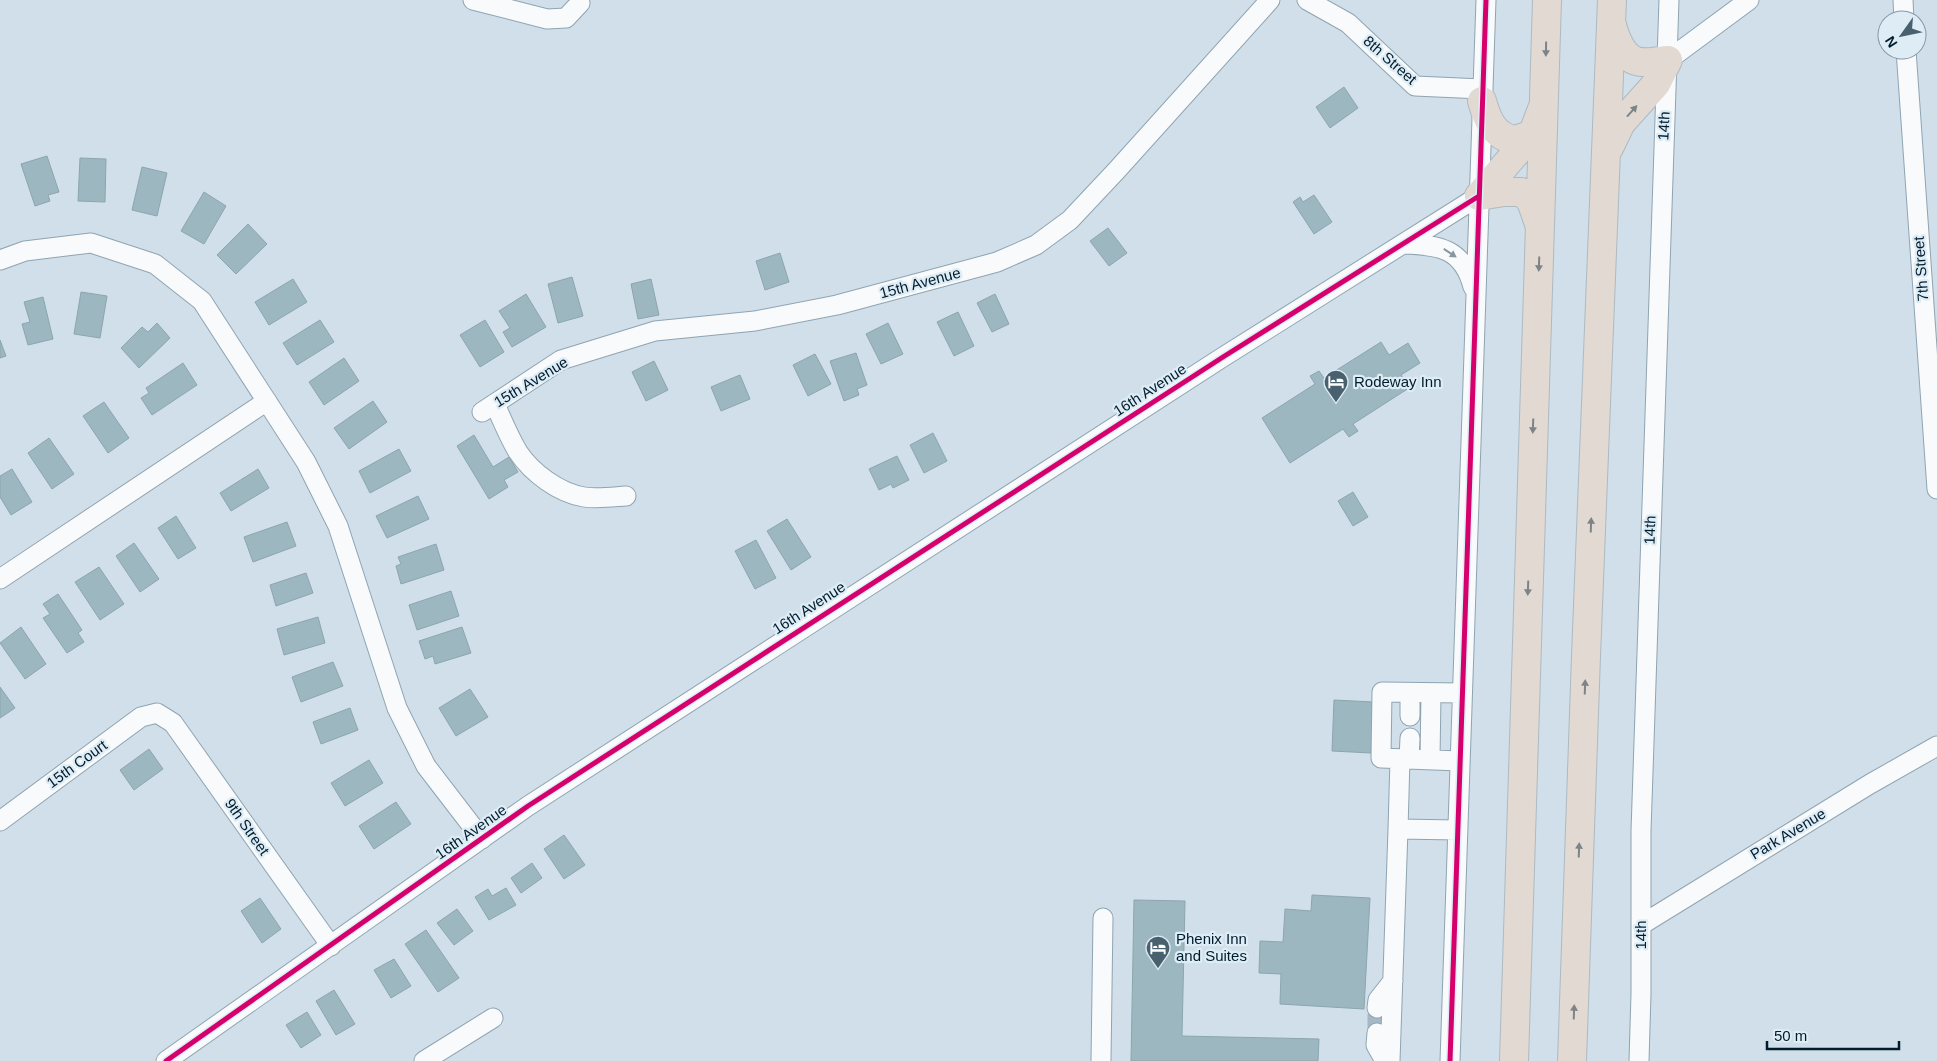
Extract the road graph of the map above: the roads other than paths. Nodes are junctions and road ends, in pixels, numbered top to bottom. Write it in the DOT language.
graph roads {
  1 [pos="473,0"];
  2 [pos="579,0"];
  3 [pos="1270,0"];
  4 [pos="1307,0"];
  5 [pos="1486,0"];
  6 [pos="1547,0"];
  7 [pos="1669,0"];
  8 [pos="1749,0"];
  9 [pos="1612,12"];
  10 [pos="1668,60"];
  11 [pos="1907,60"];
  12 [pos="1482,95"];
  13 [pos="1545,101"];
  14 [pos="1530,135"];
  15 [pos="1607,152"];
  16 [pos="1479,196"];
  17 [pos="1541,229"];
  18 [pos="1404,244"];
  19 [pos="0,260"];
  20 [pos="1476,296"];
  21 [pos="267,401"];
  22 [pos="1937,489"];
  23 [pos="626,496"];
  24 [pos="0,578"];
  25 [pos="1410,693"];
  26 [pos="1431,693"];
  27 [pos="1462,693"];
  28 [pos="157,713"];
  29 [pos="1410,716"];
  30 [pos="1410,738"];
  31 [pos="1937,746"];
  32 [pos="1405,759"];
  33 [pos="1430,760"];
  34 [pos="1460,761"];
  35 [pos="0,821"];
  36 [pos="1398,829"];
  37 [pos="1458,830"];
  38 [pos="482,839"];
  39 [pos="1103,918"];
  40 [pos="1640,925"];
  41 [pos="331,946"];
  42 [pos="1393,981"];
  43 [pos="1378,1008"];
  44 [pos="493,1018"];
  45 [pos="1376,1034"];
  46 [pos="166,1061"];
  47 [pos="424,1061"];
  48 [pos="1101,1061"];
  49 [pos="1385,1061"];
  50 [pos="1390,1061"];
  51 [pos="1450,1061"];
  52 [pos="1514,1061"];
  53 [pos="1572,1061"];
  54 [pos="1638,1061"];
  1 -- 2 [label="street"];
  3 -- 23 [label="street, 15th Avenue"];
  4 -- 12 [label="street, 8th Street"];
  5 -- 12 [label="street"];
  6 -- 13 [label="highway, one-way"];
  7 -- 10 [label="street, 14th"];
  8 -- 10 [label="street"];
  9 -- 10 [label="highway"];
  9 -- 15 [label="highway"];
  15 -- 10 [label="highway, one-way"];
  10 -- 40 [label="street, 14th"];
  11 -- 22 [label="street, 7th Street"];
  12 -- 14 [label="highway"];
  12 -- 16 [label="street"];
  13 -- 14 [label="highway"];
  13 -- 17 [label="highway"];
  14 -- 16 [label="highway"];
  53 -- 15 [label="highway, one-way"];
  16 -- 17 [label="highway"];
  16 -- 18 [label="street, 16th Avenue"];
  16 -- 20 [label="street"];
  17 -- 52 [label="highway, one-way"];
  18 -- 20 [label="street, one-way"];
  18 -- 38 [label="street, 16th Avenue"];
  19 -- 21 [label="street"];
  20 -- 27 [label="street"];
  21 -- 24 [label="street"];
  21 -- 38 [label="street"];
  25 -- 26 [label="street"];
  25 -- 29 [label="street"];
  25 -- 32 [label="street"];
  26 -- 27 [label="street"];
  26 -- 33 [label="street"];
  27 -- 34 [label="street"];
  28 -- 35 [label="street, 15th Court"];
  28 -- 41 [label="street, 9th Street"];
  30 -- 32 [label="street"];
  31 -- 40 [label="street, Park Avenue"];
  32 -- 33 [label="street"];
  32 -- 36 [label="street"];
  33 -- 34 [label="street"];
  34 -- 37 [label="street"];
  36 -- 37 [label="street"];
  36 -- 42 [label="street"];
  37 -- 51 [label="street"];
  38 -- 41 [label="street, 16th Avenue"];
  39 -- 48 [label="street"];
  40 -- 54 [label="street, 14th"];
  41 -- 46 [label="street, 16th Avenue"];
  42 -- 43 [label="street"];
  42 -- 50 [label="street"];
  44 -- 47 [label="street"];
  45 -- 49 [label="street"];
}
